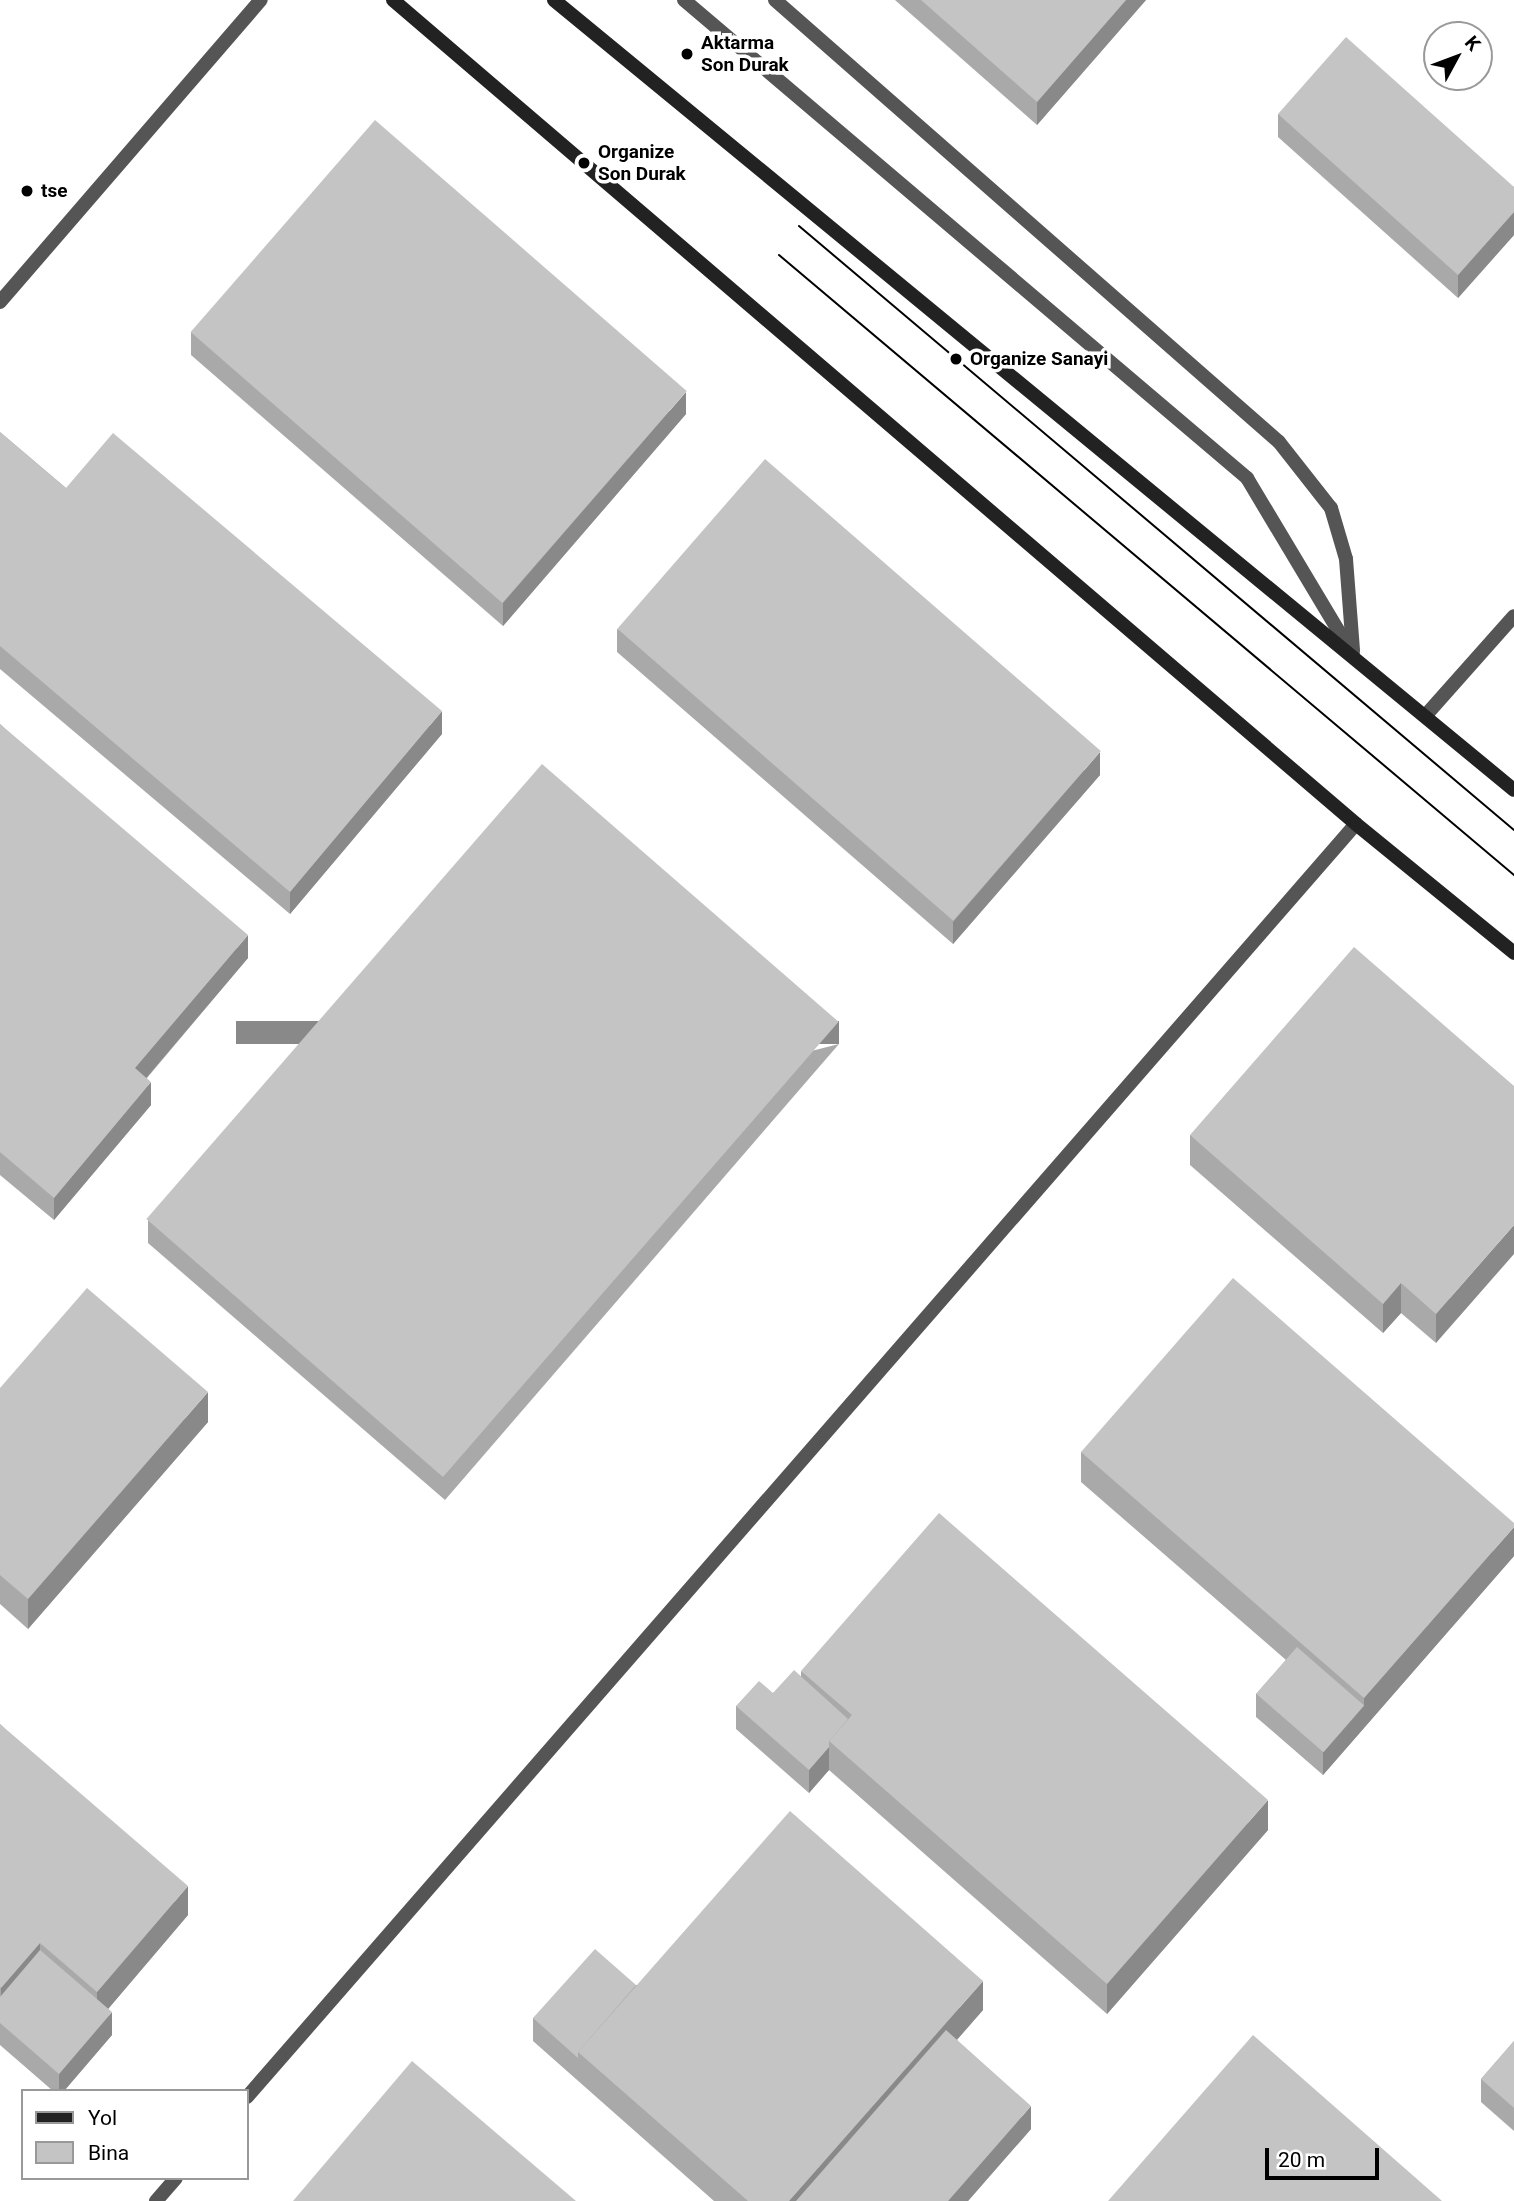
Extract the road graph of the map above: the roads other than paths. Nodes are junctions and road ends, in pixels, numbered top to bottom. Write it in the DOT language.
graph roads {
  1 [pos="261,0"];
  2 [pos="393,0"];
  3 [pos="554,0"];
  4 [pos="684,0"];
  5 [pos="775,0"];
  6 [pos="0,302"];
  7 [pos="1514,616"];
  8 [pos="1353,655"];
  9 [pos="1426,715"];
  10 [pos="1514,790"];
  11 [pos="1356,824"];
  12 [pos="1514,953"];
  13 [pos="248,2096"];
  14 [pos="174,2180"];
  15 [pos="156,2201"];
  1 -- 6 [label="street"];
  2 -- 11 [label="main road"];
  3 -- 8 [label="main road"];
  4 -- 8 [label="street"];
  5 -- 8 [label="street"];
  7 -- 9 [label="street"];
  8 -- 9 [label="main road"];
  9 -- 10 [label="main road"];
  11 -- 12 [label="main road"];
  11 -- 13 [label="street"];
  14 -- 15 [label="street"];
}
